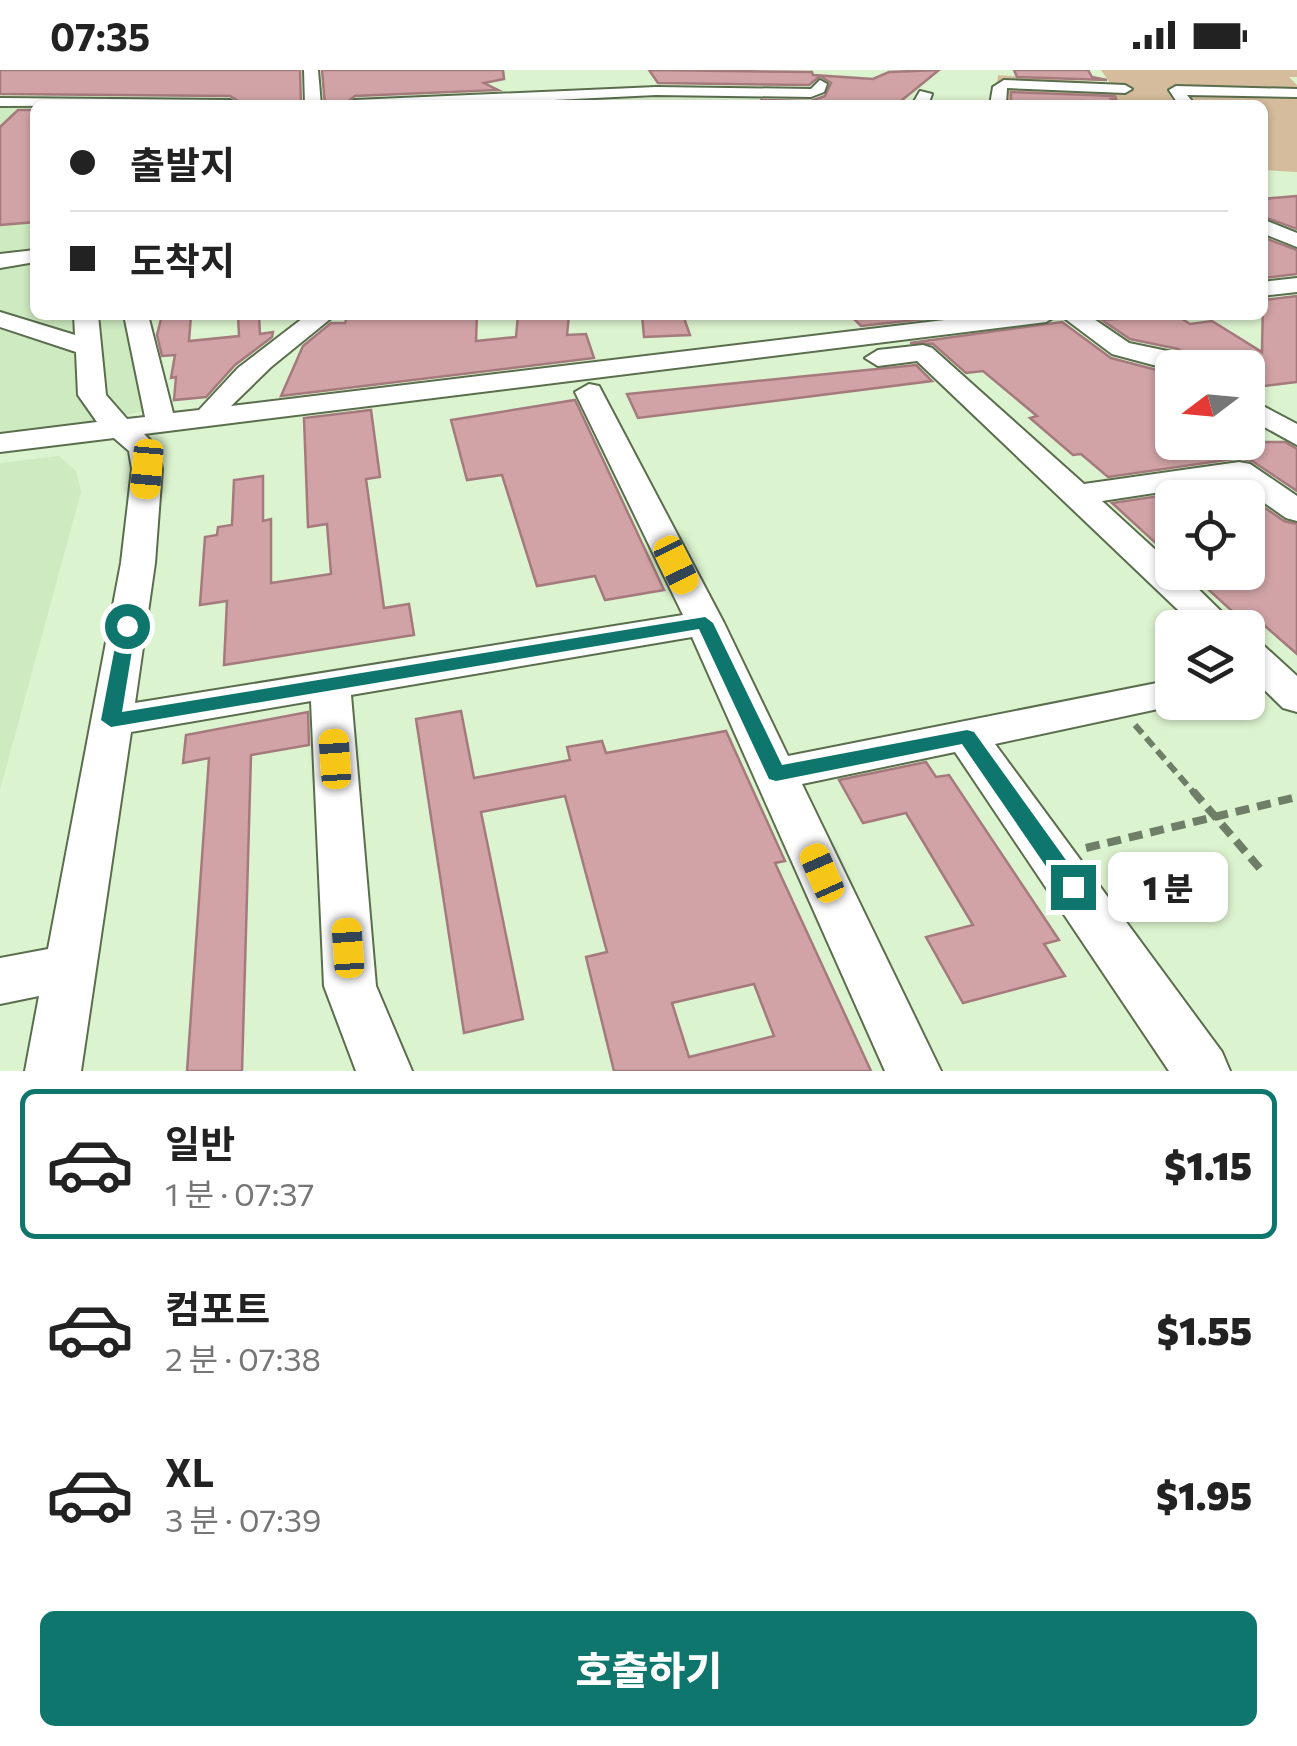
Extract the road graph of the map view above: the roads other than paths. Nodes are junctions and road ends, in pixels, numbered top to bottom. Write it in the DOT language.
graph roads {
  1 [pos="310,70"];
  2 [pos="1002,70"];
  3 [pos="1107,70"];
  4 [pos="1040,71"];
  5 [pos="1276,73"];
  6 [pos="1085,75"];
  7 [pos="820,84"];
  8 [pos="1297,92"];
  9 [pos="313,100"];
  10 [pos="427,100"];
  11 [pos="999,100"];
  12 [pos="1183,100"];
  13 [pos="0,102"];
  14 [pos="30,102"];
  15 [pos="1297,224"];
  16 [pos="1268,226"];
  17 [pos="1268,227"];
  18 [pos="1297,241"];
  19 [pos="30,257"];
  20 [pos="0,261"];
  21 [pos="1297,285"];
  22 [pos="1268,288"];
  23 [pos="0,319"];
  24 [pos="86,320"];
  25 [pos="136,320"];
  26 [pos="315,320"];
  27 [pos="970,320"];
  28 [pos="1079,320"];
  29 [pos="87,347"];
  30 [pos="1155,356"];
  31 [pos="589,392"];
  32 [pos="1265,416"];
  33 [pos="208,417"];
  34 [pos="401,418"];
  35 [pos="143,426"];
  36 [pos="1297,436"];
  37 [pos="0,443"];
  38 [pos="1077,495"];
  39 [pos="1297,511"];
  40 [pos="1201,610"];
  41 [pos="705,623"];
  42 [pos="330,684"];
  43 [pos="1155,696"];
  44 [pos="111,720"];
  45 [pos="967,736"];
  46 [pos="776,774"];
  47 [pos="70,967"];
  48 [pos="0,981"];
  49 [pos="53,1071"];
  50 [pos="384,1071"];
  51 [pos="912,1071"];
  52 [pos="1202,1071"];
  1 -- 9 [label="street"];
  2 -- 4 [label="street"];
  3 -- 11 [label="street"];
  4 -- 6 [label="street"];
  5 -- 8 [label="street"];
  7 -- 10 [label="street"];
  8 -- 12 [label="street"];
  13 -- 14 [label="street"];
  15 -- 16 [label="street"];
  17 -- 18 [label="street"];
  19 -- 20 [label="street"];
  21 -- 22 [label="street"];
  23 -- 29 [label="street"];
  24 -- 29 [label="street"];
  25 -- 35 [label="street"];
  26 -- 33 [label="street"];
  27 -- 33 [label="street"];
  28 -- 30 [label="street"];
  29 -- 35 [label="street"];
  31 -- 34 [label="street"];
  31 -- 38 [label="street"];
  31 -- 41 [label="street"];
  32 -- 36 [label="street"];
  33 -- 35 [label="street"];
  35 -- 37 [label="street"];
  35 -- 44 [label="street"];
  38 -- 39 [label="street"];
  38 -- 40 [label="street"];
  41 -- 42 [label="street"];
  41 -- 46 [label="street"];
  42 -- 44 [label="street"];
  42 -- 50 [label="street"];
  43 -- 45 [label="street"];
  44 -- 47 [label="street"];
  45 -- 46 [label="street"];
  45 -- 52 [label="street"];
  46 -- 51 [label="street"];
  47 -- 48 [label="street"];
  47 -- 49 [label="street"];
}
